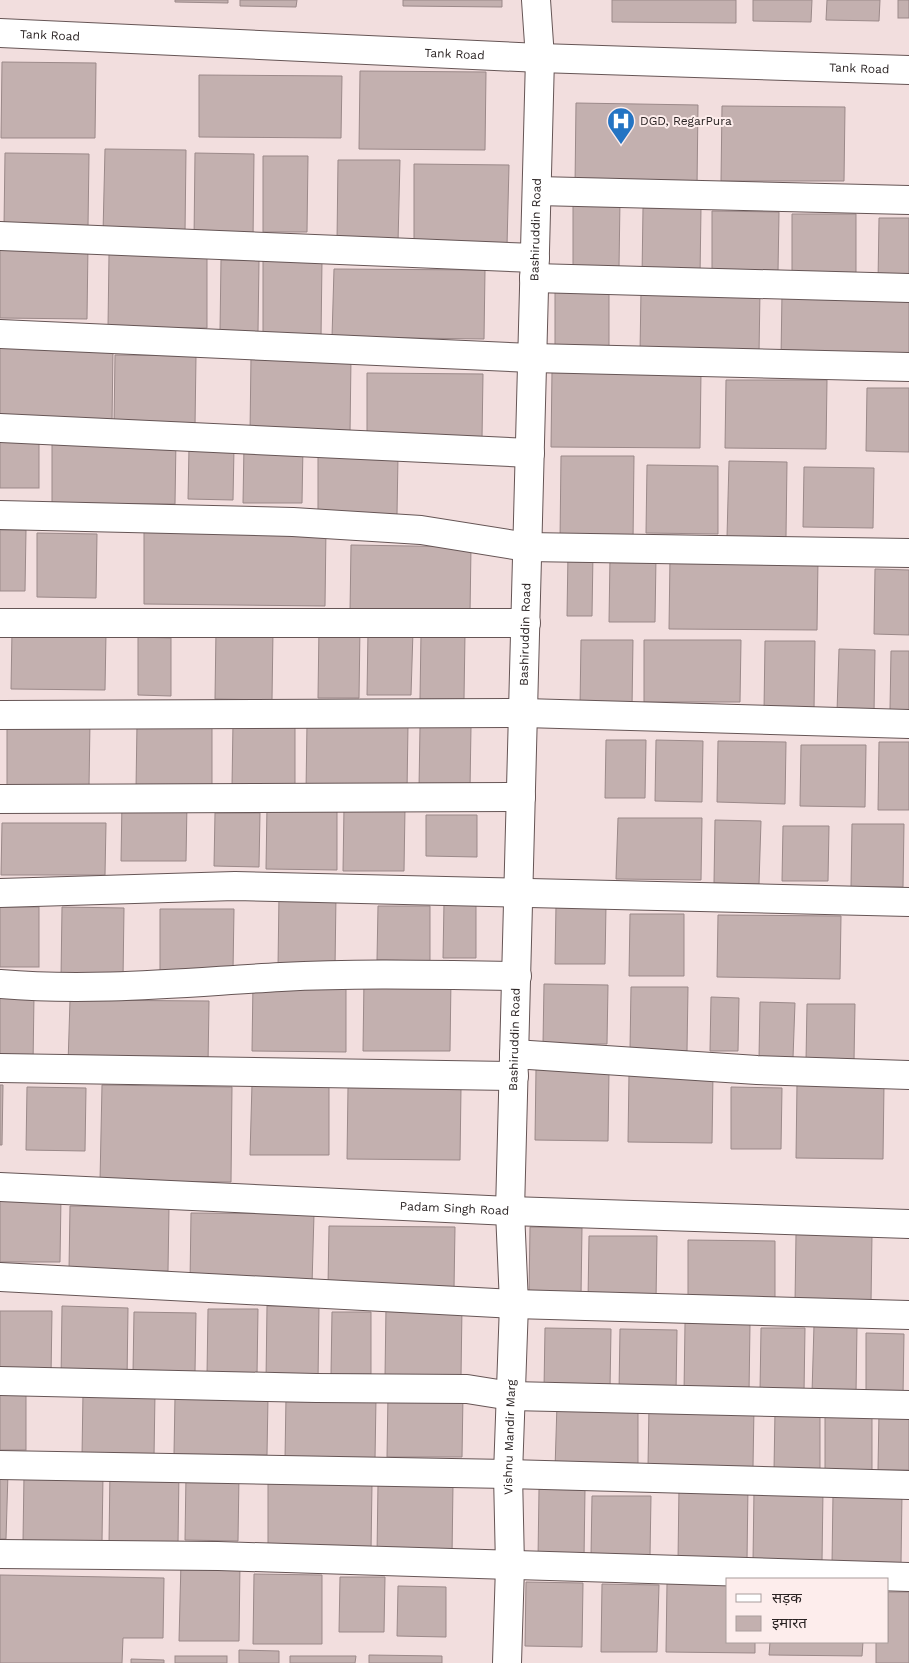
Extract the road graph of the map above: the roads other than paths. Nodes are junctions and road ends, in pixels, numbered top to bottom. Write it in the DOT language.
graph roads {
  1 [pos="536,0"];
  2 [pos="0,33"];
  3 [pos="540,58"];
  4 [pos="909,70"];
  5 [pos="536,191"];
  6 [pos="909,200"];
  7 [pos="0,236"];
  8 [pos="535,268"];
  9 [pos="909,288"];
  10 [pos="0,334"];
  11 [pos="532,358"];
  12 [pos="909,367"];
  13 [pos="0,428"];
  14 [pos="530,453"];
  15 [pos="0,515"];
  16 [pos="527,546"];
  17 [pos="909,552"];
  18 [pos="0,623"];
  19 [pos="526,623"];
  20 [pos="524,712"];
  21 [pos="0,715"];
  22 [pos="909,724"];
  23 [pos="521,797"];
  24 [pos="0,799"];
  25 [pos="0,892"];
  26 [pos="518,892"];
  27 [pos="909,902"];
  28 [pos="517,976"];
  29 [pos="0,984"];
  30 [pos="514,1065"];
  31 [pos="0,1068"];
  32 [pos="909,1075"];
  33 [pos="0,1187"];
  34 [pos="510,1211"];
  35 [pos="909,1224"];
  36 [pos="0,1277"];
  37 [pos="514,1304"];
  38 [pos="909,1315"];
  39 [pos="0,1382"];
  40 [pos="511,1396"];
  41 [pos="909,1405"];
  42 [pos="0,1465"];
  43 [pos="508,1474"];
  44 [pos="909,1485"];
  45 [pos="0,1554"];
  46 [pos="510,1566"];
  47 [pos="909,1577"];
  48 [pos="507,1663"];
  1 -- 3 [label="street, Bashiruddin Road"];
  2 -- 3 [label="street, Tank Road"];
  3 -- 4 [label="street, Tank Road"];
  3 -- 5 [label="street, Bashiruddin Road"];
  5 -- 6 [label="street"];
  5 -- 8 [label="street, Bashiruddin Road"];
  7 -- 8 [label="street"];
  8 -- 9 [label="street"];
  8 -- 11 [label="street, Bashiruddin Road"];
  10 -- 11 [label="street"];
  11 -- 12 [label="street"];
  11 -- 14 [label="street, Bashiruddin Road"];
  13 -- 14 [label="street"];
  14 -- 16 [label="street, Bashiruddin Road"];
  15 -- 16 [label="street"];
  16 -- 17 [label="street"];
  16 -- 19 [label="street, Bashiruddin Road"];
  18 -- 19 [label="street"];
  19 -- 20 [label="street, Bashiruddin Road"];
  20 -- 21 [label="street"];
  20 -- 22 [label="street"];
  20 -- 23 [label="street, Bashiruddin Road"];
  23 -- 24 [label="street"];
  23 -- 26 [label="street, Bashiruddin Road"];
  25 -- 26 [label="street"];
  26 -- 27 [label="street"];
  26 -- 28 [label="street, Bashiruddin Road"];
  28 -- 29 [label="street"];
  28 -- 30 [label="street, Bashiruddin Road"];
  30 -- 31 [label="street"];
  30 -- 32 [label="street"];
  30 -- 34 [label="street, Bashiruddin Road"];
  33 -- 34 [label="street, Padam Singh Road"];
  34 -- 35 [label="street, Padam Singh Road"];
  34 -- 37 [label="street, Vishnu Mandir Marg"];
  36 -- 37 [label="street"];
  37 -- 38 [label="street"];
  37 -- 40 [label="street, Vishnu Mandir Marg"];
  39 -- 40 [label="street"];
  40 -- 41 [label="street"];
  40 -- 43 [label="street, Vishnu Mandir Marg"];
  42 -- 43 [label="street"];
  43 -- 44 [label="street"];
  43 -- 46 [label="street, Vishnu Mandir Marg"];
  45 -- 46 [label="street"];
  46 -- 47 [label="street"];
  46 -- 48 [label="street, Vishnu Mandir Marg"];
}
